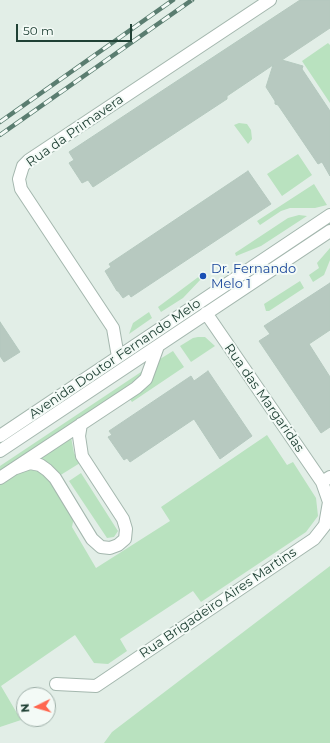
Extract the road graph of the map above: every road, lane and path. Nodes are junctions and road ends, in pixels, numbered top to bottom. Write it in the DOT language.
graph roads {
  1 [pos="270,0"];
  2 [pos="330,215"];
  3 [pos="330,231"];
  4 [pos="206,313"];
  5 [pos="158,346"];
  6 [pos="118,357"];
  7 [pos="81,424"];
  8 [pos="0,436"];
  9 [pos="0,451"];
  10 [pos="16,468"];
  11 [pos="0,478"];
  12 [pos="326,479"];
  13 [pos="56,684"];
  1 -- 6 [label="street, Rua da Primavera"];
  2 -- 6 [label="street, Avenida Doutor Fernando Melo"];
  3 -- 4 [label="street, Avenida Doutor Fernando Melo"];
  4 -- 5 [label="street, Avenida Doutor Fernando Melo"];
  4 -- 12 [label="street, Rua das Margaridas"];
  5 -- 7 [label="street, Avenida Doutor Fernando Melo"];
  5 -- 9 [label="street, Avenida Doutor Fernando Melo"];
  6 -- 8 [label="street, Avenida Doutor Fernando Melo"];
  7 -- 10 [label="street, Avenida Doutor Fernando Melo"];
  7 -- 10 [label="street"];
  10 -- 11 [label="street, Avenida Doutor Fernando Melo"];
  12 -- 13 [label="street, Rua Brigadeiro Aires Martins"];
}
